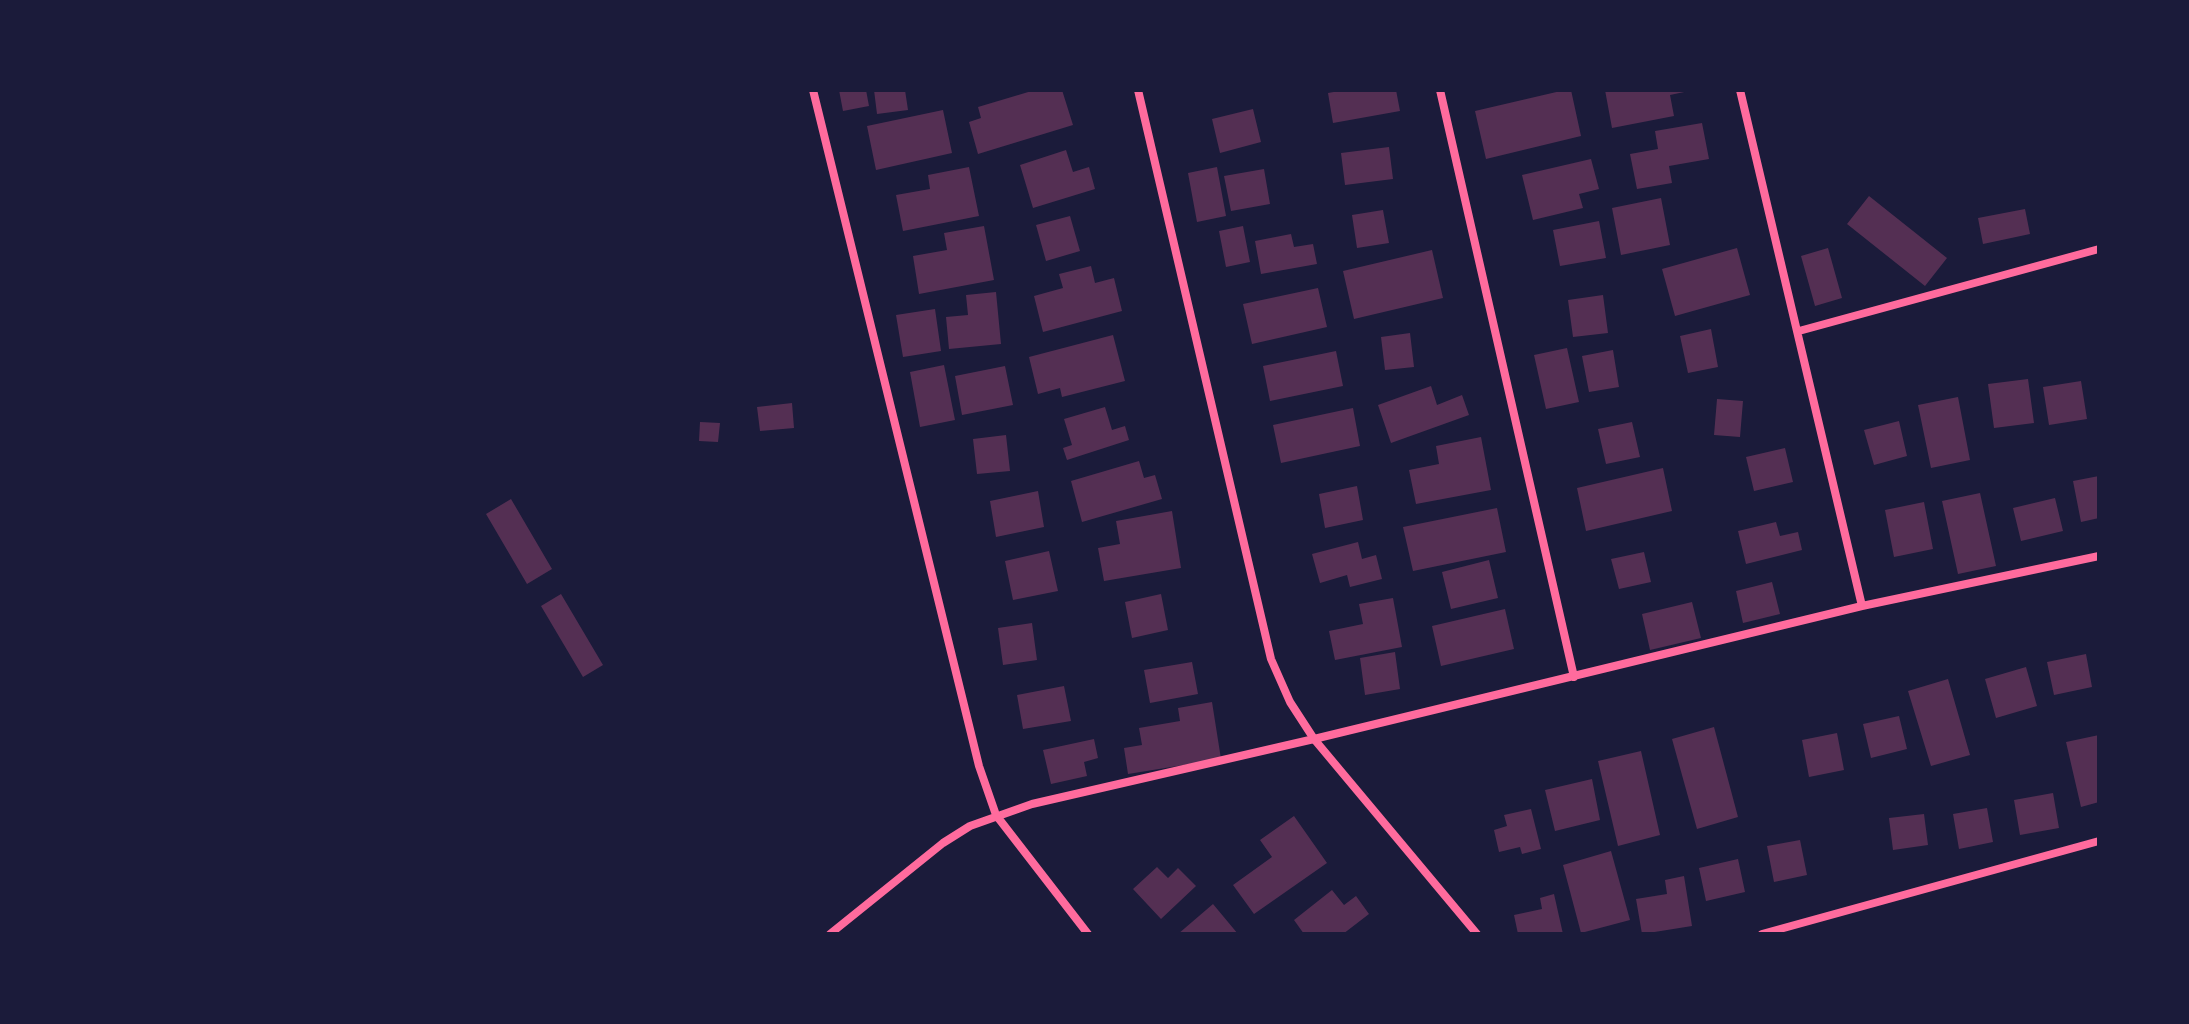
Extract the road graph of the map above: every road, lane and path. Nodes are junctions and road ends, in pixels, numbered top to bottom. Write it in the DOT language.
graph roads {
  1 [pos="813,90"];
  2 [pos="1138,90"];
  3 [pos="1440,90"];
  4 [pos="1740,90"];
  5 [pos="2099,249"];
  6 [pos="1799,331"];
  7 [pos="2099,556"];
  8 [pos="1862,606"];
  9 [pos="1574,677"];
  10 [pos="1314,739"];
  11 [pos="996,815"];
  12 [pos="2099,841"];
  13 [pos="830,934"];
  14 [pos="1088,934"];
  15 [pos="1477,934"];
  16 [pos="1762,934"];
  1 -- 11 [label="street"];
  2 -- 10 [label="street"];
  3 -- 9 [label="street"];
  4 -- 6 [label="street"];
  5 -- 6 [label="street"];
  6 -- 8 [label="street"];
  7 -- 8 [label="street"];
  8 -- 9 [label="street"];
  9 -- 10 [label="street"];
  10 -- 11 [label="street"];
  10 -- 15 [label="street"];
  11 -- 13 [label="street"];
  11 -- 14 [label="street"];
  12 -- 16 [label="street"];
}
